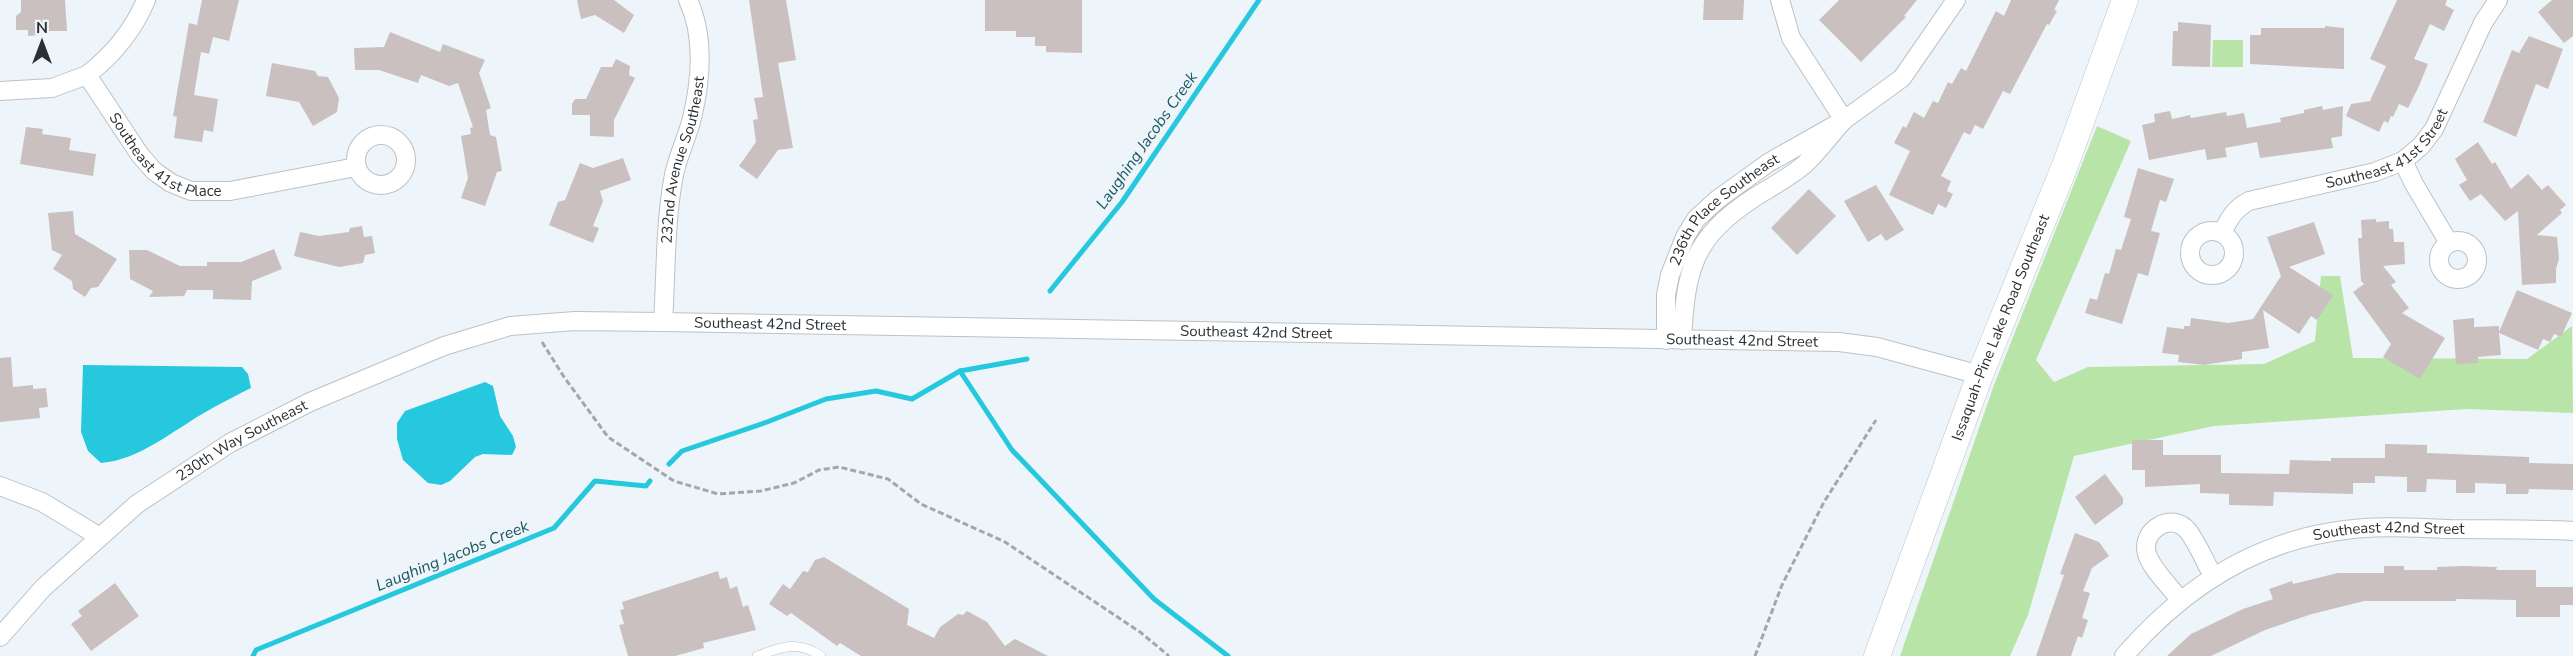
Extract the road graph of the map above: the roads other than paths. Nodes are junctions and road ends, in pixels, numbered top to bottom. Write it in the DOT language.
graph roads {
  1 [pos="146,0"];
  2 [pos="688,0"];
  3 [pos="1780,0"];
  4 [pos="1956,0"];
  5 [pos="2125,0"];
  6 [pos="2498,0"];
  7 [pos="87,75"];
  8 [pos="0,91"];
  9 [pos="1844,120"];
  10 [pos="2403,161"];
  11 [pos="357,166"];
  12 [pos="2223,233"];
  13 [pos="2449,243"];
  14 [pos="663,322"];
  15 [pos="530,323"];
  16 [pos="1674,340"];
  17 [pos="1980,375"];
  18 [pos="0,486"];
  19 [pos="2573,531"];
  20 [pos="100,537"];
  21 [pos="2206,581"];
  22 [pos="2180,600"];
  23 [pos="0,637"];
  24 [pos="757,656"];
  25 [pos="821,656"];
  26 [pos="1877,656"];
  27 [pos="2124,656"];
  1 -- 7 [label="street"];
  2 -- 14 [label="street, 232nd Avenue Southeast"];
  3 -- 9 [label="street"];
  4 -- 9 [label="street, 236th Place Southeast"];
  5 -- 17 [label="main road, Issaquah-Pine Lake Road Southeast"];
  6 -- 10 [label="street, Southeast 41st Street"];
  7 -- 8 [label="street"];
  7 -- 11 [label="street, Southeast 41st Place"];
  9 -- 16 [label="street, 236th Place Southeast"];
  10 -- 12 [label="street, Southeast 41st Street"];
  10 -- 13 [label="street"];
  14 -- 15 [label="street, Southeast 42nd Street"];
  14 -- 16 [label="street, Southeast 42nd Street"];
  15 -- 20 [label="street, 230th Way Southeast"];
  16 -- 17 [label="street, Southeast 42nd Street"];
  17 -- 26 [label="main road, Issaquah-Pine Lake Road Southeast"];
  18 -- 20 [label="street"];
  19 -- 21 [label="street, Southeast 42nd Street"];
  20 -- 23 [label="street, 230th Way Southeast"];
  21 -- 22 [label="street, Southeast 42nd Street"];
  21 -- 22 [label="street"];
  22 -- 27 [label="street, Southeast 42nd Street"];
  24 -- 25 [label="lane"];
}
